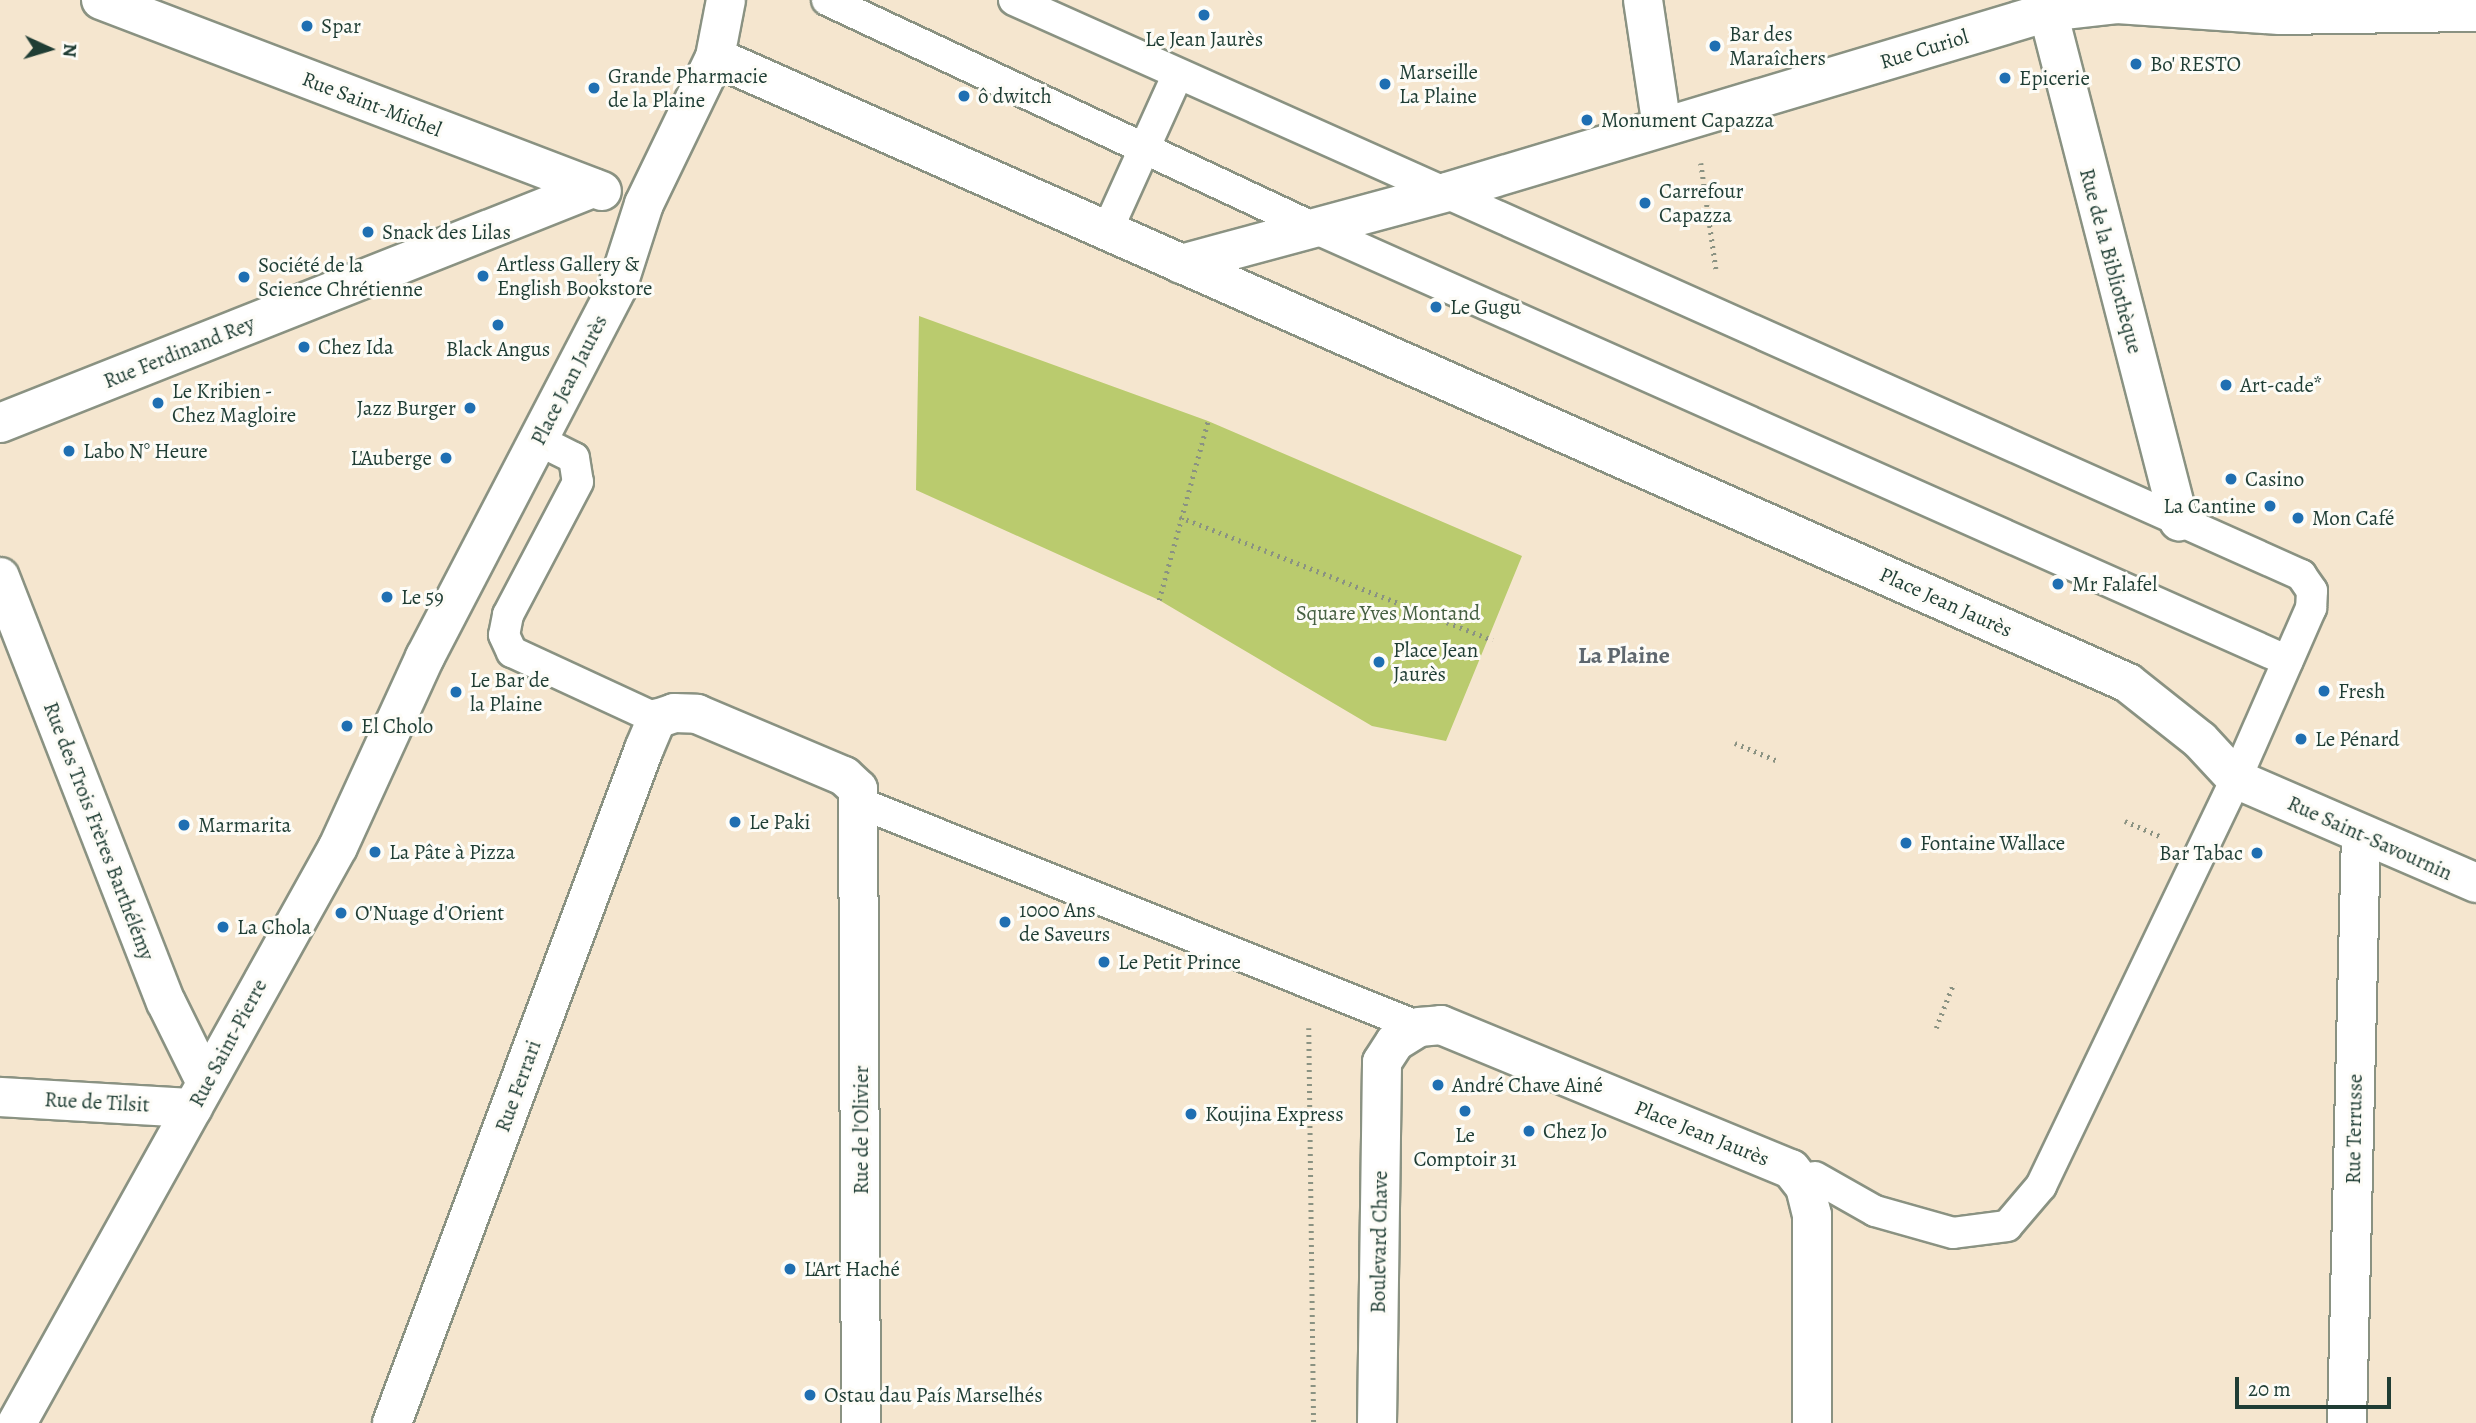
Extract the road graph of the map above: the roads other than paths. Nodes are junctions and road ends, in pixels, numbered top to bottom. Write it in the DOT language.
graph roads {
  1 [pos="101,0"];
  2 [pos="726,0"];
  3 [pos="827,0"];
  4 [pos="1014,0"];
  5 [pos="1643,0"];
  6 [pos="2046,6"];
  7 [pos="2181,6"];
  8 [pos="2476,12"];
  9 [pos="715,57"];
  10 [pos="1177,76"];
  11 [pos="1662,127"];
  12 [pos="1144,148"];
  13 [pos="593,188"];
  14 [pos="1447,192"];
  15 [pos="645,204"];
  16 [pos="1310,226"];
  17 [pos="1107,231"];
  18 [pos="1181,264"];
  19 [pos="0,423"];
  20 [pos="538,440"];
  21 [pos="2179,521"];
  22 [pos="0,577"];
  23 [pos="425,657"];
  24 [pos="2288,661"];
  25 [pos="650,734"];
  26 [pos="2250,785"];
  27 [pos="860,820"];
  28 [pos="2361,835"];
  29 [pos="2476,883"];
  30 [pos="1419,1027"];
  31 [pos="200,1095"];
  32 [pos="0,1097"];
  33 [pos="1815,1177"];
  34 [pos="861,1407"];
  35 [pos="17,1423"];
  36 [pos="392,1423"];
  37 [pos="836,1423"];
  38 [pos="1377,1423"];
  39 [pos="1812,1423"];
  40 [pos="2347,1423"];
  1 -- 13 [label="street, Rue Saint-Michel"];
  2 -- 9 [label="street, Place Jean Jaurès"];
  3 -- 12 [label="lane"];
  4 -- 10 [label="lane"];
  5 -- 11 [label="street"];
  6 -- 7 [label="street, Rue Curiol"];
  6 -- 11 [label="street, Rue Curiol"];
  6 -- 21 [label="street, Rue de la Bibliothèque"];
  7 -- 8 [label="street, Rue Curiol"];
  9 -- 15 [label="street, Place Jean Jaurès"];
  9 -- 17 [label="street, Place Jean Jaurès"];
  10 -- 12 [label="lane"];
  10 -- 14 [label="lane"];
  11 -- 14 [label="street"];
  12 -- 16 [label="lane"];
  12 -- 17 [label="lane"];
  13 -- 15 [label="street, Rue Saint-Michel"];
  13 -- 19 [label="street, Rue Ferdinand Rey"];
  14 -- 16 [label="street"];
  14 -- 21 [label="lane"];
  15 -- 20 [label="street, Place Jean Jaurès"];
  16 -- 18 [label="street"];
  16 -- 24 [label="lane"];
  17 -- 18 [label="street, Place Jean Jaurès"];
  18 -- 26 [label="street, Place Jean Jaurès"];
  20 -- 23 [label="street, Place Jean Jaurès"];
  20 -- 25 [label="lane"];
  21 -- 24 [label="lane"];
  22 -- 31 [label="street, Rue des Trois Frères Barthélémy"];
  23 -- 31 [label="street, Rue Saint-Pierre"];
  24 -- 26 [label="lane"];
  25 -- 27 [label="street"];
  25 -- 36 [label="street, Rue Ferrari"];
  26 -- 28 [label="street, Rue Saint-Savournin"];
  26 -- 33 [label="lane"];
  27 -- 30 [label="lane"];
  27 -- 34 [label="street, Rue de l'Olivier"];
  28 -- 29 [label="street, Rue Saint-Savournin"];
  28 -- 40 [label="street, Rue Terrusse"];
  30 -- 38 [label="street, Boulevard Chave"];
  30 -- 39 [label="street, Place Jean Jaurès"];
  31 -- 32 [label="street, Rue de Tilsit"];
  31 -- 35 [label="street, Rue Saint-Pierre"];
  34 -- 37 [label="street"];
}
